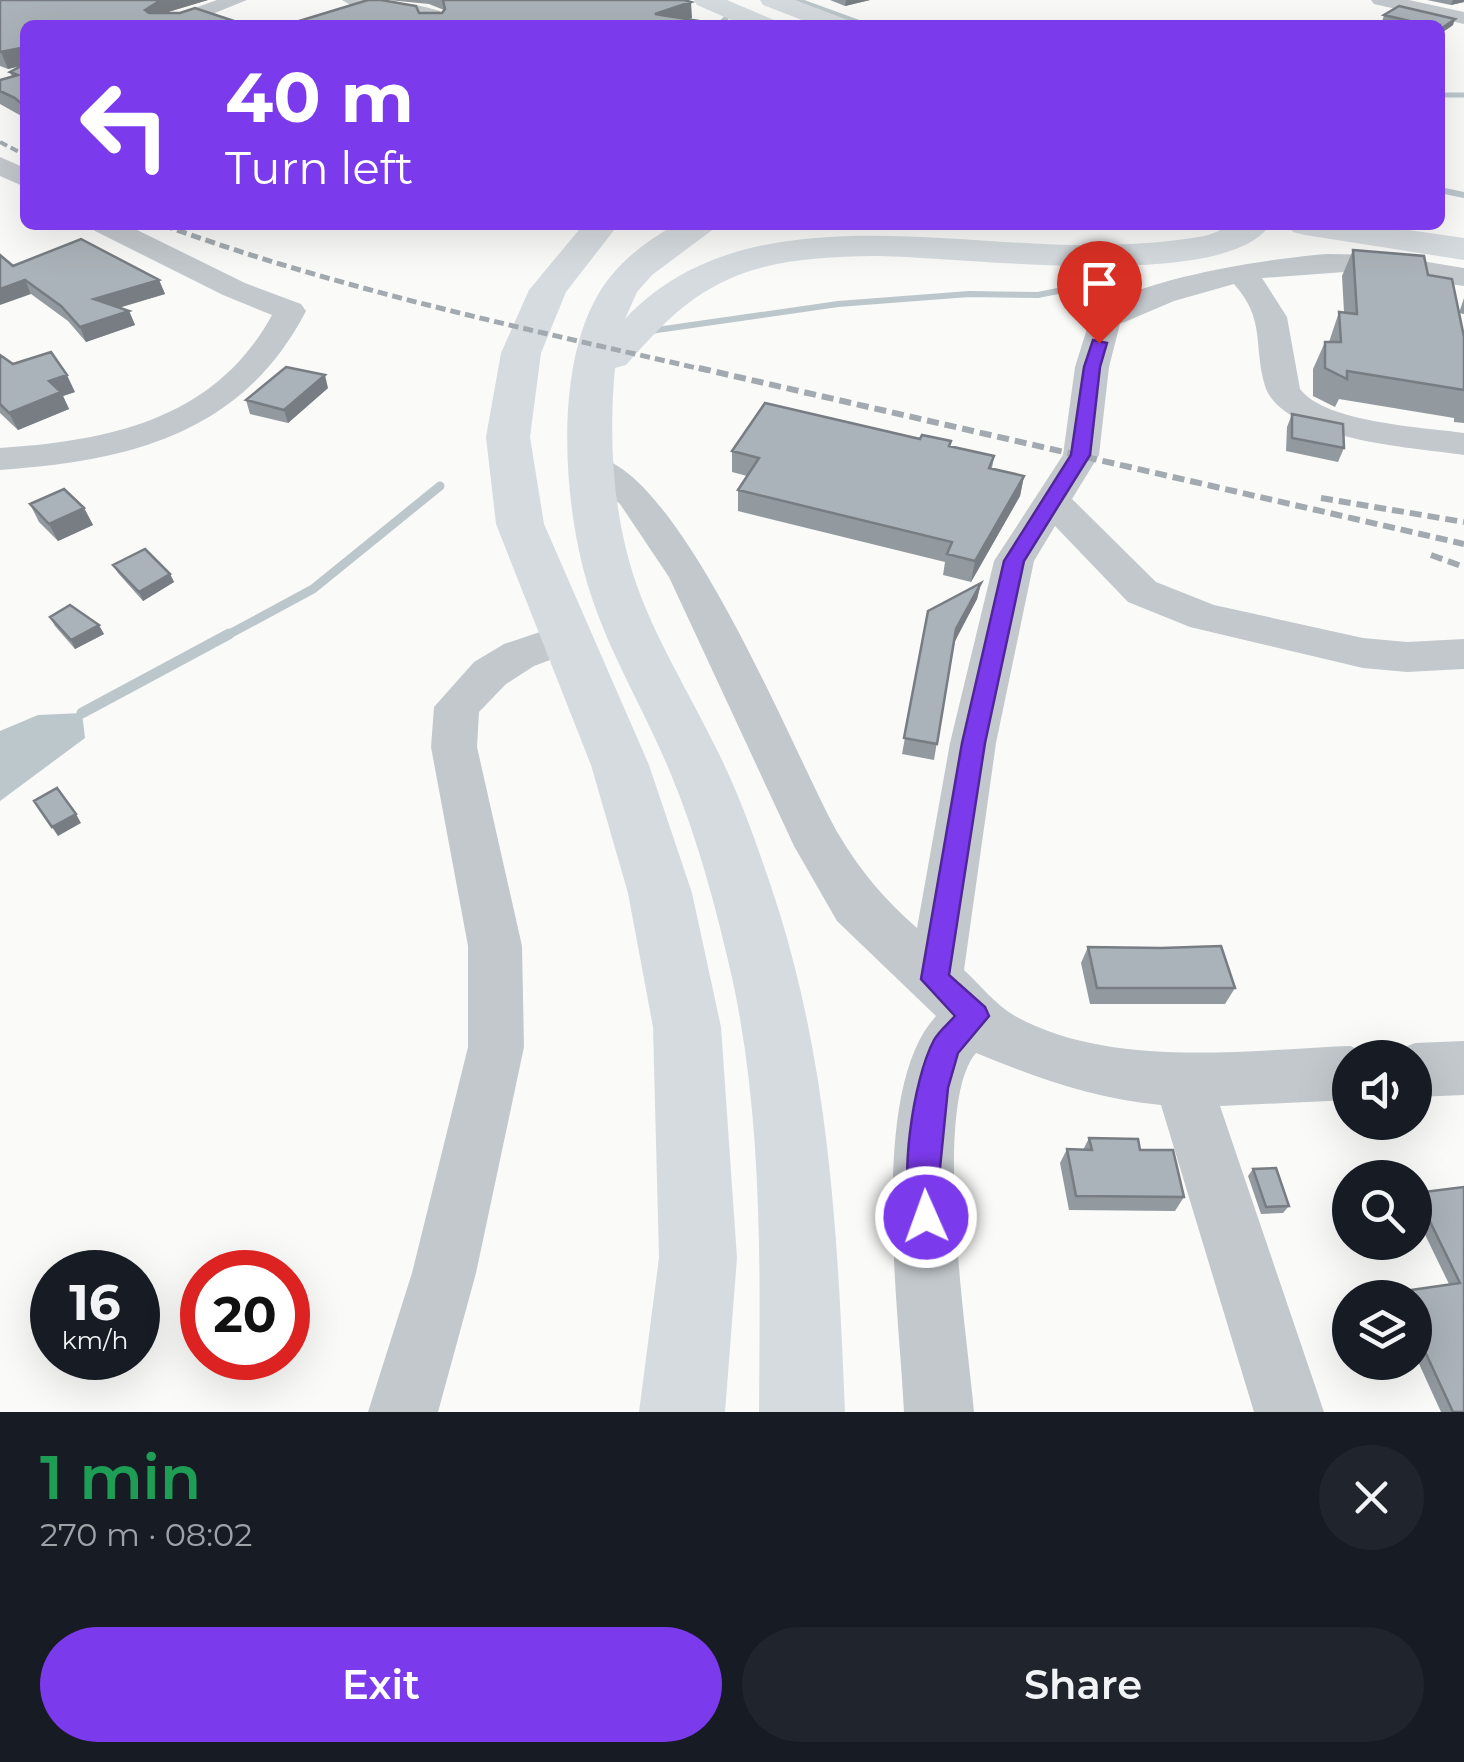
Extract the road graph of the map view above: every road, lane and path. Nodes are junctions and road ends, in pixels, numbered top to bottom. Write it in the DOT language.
graph roads {
  1 [pos="237,0"];
  2 [pos="352,0"];
  3 [pos="702,0"];
  4 [pos="768,0"];
  5 [pos="1381,0"];
  6 [pos="1464,18"];
  7 [pos="179,20"];
  8 [pos="432,20"];
  9 [pos="743,20"];
  10 [pos="752,20"];
  11 [pos="805,20"];
  12 [pos="825,20"];
  13 [pos="115,230"];
  14 [pos="597,230"];
  15 [pos="628,230"];
  16 [pos="694,230"];
  17 [pos="1337,230"];
  18 [pos="1243,247"];
  19 [pos="1464,250"];
  20 [pos="1464,277"];
  21 [pos="521,353"];
  22 [pos="592,400"];
  23 [pos="1464,444"];
  24 [pos="0,459"];
  25 [pos="592,465"];
  26 [pos="1051,500"];
  27 [pos="567,638"];
  28 [pos="1464,654"];
  29 [pos="955,998"];
  30 [pos="1464,1068"];
  31 [pos="1432,1069"];
  32 [pos="1332,1074"];
  33 [pos="1182,1080"];
  34 [pos="403,1412"];
  35 [pos="682,1412"];
  36 [pos="802,1412"];
  37 [pos="938,1412"];
  38 [pos="1289,1412"];
  1 -- 7 [label="street"];
  2 -- 8 [label="street"];
  3 -- 9 [label="main road"];
  3 -- 10 [label="main road"];
  4 -- 11 [label="main road"];
  4 -- 12 [label="main road"];
  5 -- 6 [label="street"];
  13 -- 24 [label="street"];
  14 -- 21 [label="main road"];
  15 -- 21 [label="main road"];
  16 -- 22 [label="main road"];
  17 -- 19 [label="main road"];
  18 -- 20 [label="street"];
  18 -- 22 [label="main road"];
  18 -- 23 [label="street"];
  18 -- 26 [label="street"];
  21 -- 27 [label="main road"];
  22 -- 25 [label="main road"];
  25 -- 29 [label="street"];
  25 -- 36 [label="main road"];
  26 -- 28 [label="street"];
  26 -- 29 [label="street"];
  27 -- 34 [label="street"];
  27 -- 35 [label="main road"];
  29 -- 33 [label="street"];
  29 -- 37 [label="street"];
  30 -- 31 [label="street"];
  32 -- 33 [label="street"];
  33 -- 38 [label="street"];
}
